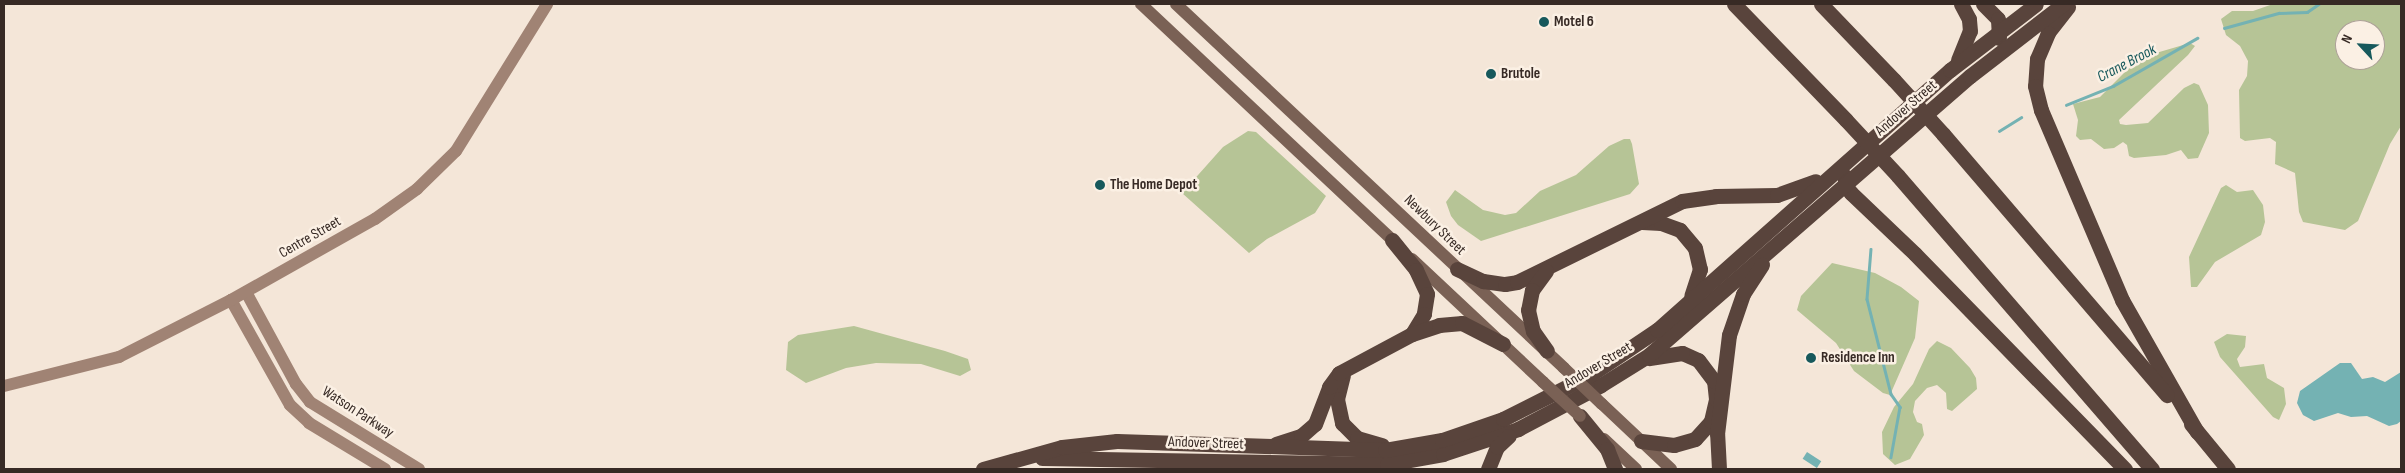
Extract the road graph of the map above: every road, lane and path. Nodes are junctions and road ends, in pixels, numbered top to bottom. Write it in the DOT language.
graph roads {
  1 [pos="547,4"];
  2 [pos="1141,4"];
  3 [pos="1176,4"];
  4 [pos="1734,4"];
  5 [pos="1821,4"];
  6 [pos="1961,4"];
  7 [pos="1983,4"];
  8 [pos="2036,4"];
  9 [pos="2063,4"];
  10 [pos="2071,4"];
  11 [pos="2000,31"];
  12 [pos="1985,64"];
  13 [pos="1950,70"];
  14 [pos="1861,147"];
  15 [pos="1838,167"];
  16 [pos="1844,185"];
  17 [pos="1642,222"];
  18 [pos="1788,235"];
  19 [pos="1392,240"];
  20 [pos="1549,268"];
  21 [pos="1457,269"];
  22 [pos="246,292"];
  23 [pos="231,300"];
  24 [pos="1684,306"];
  25 [pos="1412,334"];
  26 [pos="1503,344"];
  27 [pos="1547,351"];
  28 [pos="1348,367"];
  29 [pos="1629,368"];
  30 [pos="4,386"];
  31 [pos="1580,416"];
  32 [pos="1518,429"];
  33 [pos="2197,432"];
  34 [pos="1641,441"];
  35 [pos="1403,447"];
  36 [pos="1256,448"];
  37 [pos="1033,457"];
  38 [pos="1339,465"];
  39 [pos="384,469"];
  40 [pos="419,469"];
  41 [pos="983,469"];
  42 [pos="1360,469"];
  43 [pos="1488,469"];
  44 [pos="1615,469"];
  45 [pos="1636,469"];
  46 [pos="1671,469"];
  47 [pos="1719,469"];
  48 [pos="2125,469"];
  49 [pos="2152,469"];
  50 [pos="2228,469"];
  1 -- 22 [label="main road, Centre Street"];
  2 -- 19 [label="main road"];
  3 -- 21 [label="main road, Newbury Street"];
  4 -- 49 [label="highway, bridge"];
  5 -- 33 [label="highway, bridge"];
  6 -- 13 [label="highway"];
  7 -- 11 [label="highway"];
  8 -- 11 [label="highway, Andover Street"];
  9 -- 12 [label="highway, Andover Street"];
  10 -- 33 [label="highway"];
  11 -- 12 [label="highway"];
  11 -- 13 [label="highway, Andover Street"];
  12 -- 16 [label="highway, Andover Street"];
  13 -- 14 [label="highway, Andover Street"];
  14 -- 15 [label="highway, Andover Street"];
  14 -- 16 [label="highway"];
  15 -- 17 [label="highway"];
  15 -- 24 [label="highway, Andover Street"];
  16 -- 18 [label="highway, Andover Street"];
  16 -- 48 [label="highway"];
  17 -- 20 [label="highway"];
  17 -- 24 [label="highway"];
  18 -- 29 [label="highway, Andover Street"];
  18 -- 47 [label="highway"];
  19 -- 25 [label="highway"];
  19 -- 26 [label="main road"];
  20 -- 21 [label="highway"];
  20 -- 27 [label="highway"];
  21 -- 27 [label="main road, Newbury Street"];
  22 -- 23 [label="main road, Centre Street"];
  22 -- 40 [label="main road, Watson Parkway"];
  23 -- 30 [label="main road, Centre Street"];
  23 -- 39 [label="main road"];
  24 -- 35 [label="highway, Andover Street"];
  25 -- 26 [label="highway"];
  25 -- 28 [label="highway"];
  26 -- 31 [label="main road, bridge"];
  27 -- 34 [label="main road, Newbury Street, bridge"];
  28 -- 35 [label="highway"];
  28 -- 36 [label="highway"];
  29 -- 32 [label="highway, Andover Street"];
  29 -- 34 [label="highway"];
  31 -- 44 [label="highway"];
  31 -- 45 [label="main road"];
  32 -- 38 [label="highway, Andover Street"];
  32 -- 43 [label="highway"];
  33 -- 50 [label="highway"];
  34 -- 46 [label="main road, Newbury Street"];
  35 -- 36 [label="highway, Andover Street"];
  36 -- 37 [label="highway, Andover Street"];
  37 -- 38 [label="highway, Andover Street"];
  37 -- 41 [label="highway, Andover Street"];
  38 -- 42 [label="highway"];
}
